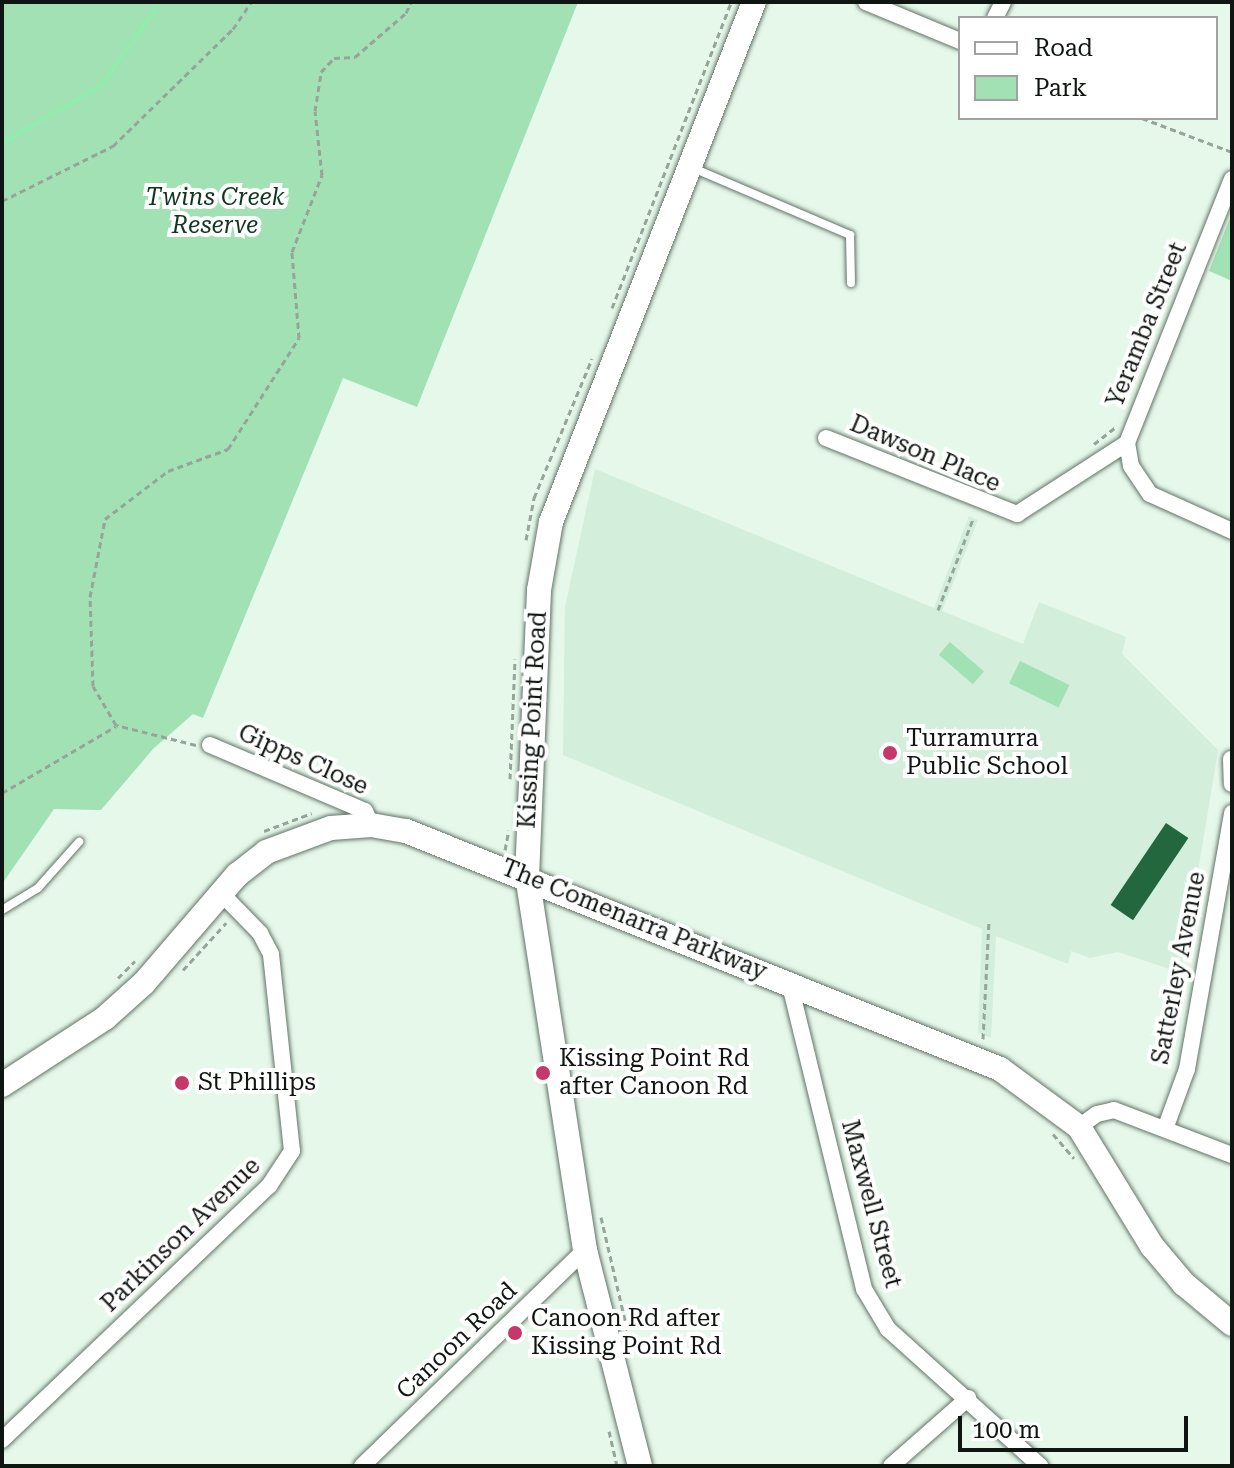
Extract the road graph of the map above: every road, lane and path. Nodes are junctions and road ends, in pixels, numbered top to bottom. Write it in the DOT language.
graph roads {
  1 [pos="251,2"];
  2 [pos="411,2"];
  3 [pos="754,2"];
  4 [pos="866,2"];
  5 [pos="958,40"];
  6 [pos="1147,120"];
  7 [pos="1232,152"];
  8 [pos="689,167"];
  9 [pos="1232,179"];
  10 [pos="2,201"];
  11 [pos="851,283"];
  12 [pos="826,438"];
  13 [pos="1127,443"];
  14 [pos="973,519"];
  15 [pos="1232,531"];
  16 [pos="938,610"];
  17 [pos="116,725"];
  18 [pos="210,745"];
  19 [pos="1231,759"];
  20 [pos="1232,784"];
  21 [pos="2,793"];
  22 [pos="1232,813"];
  23 [pos="371,825"];
  24 [pos="79,842"];
  25 [pos="527,877"];
  26 [pos="222,894"];
  27 [pos="2,910"];
  28 [pos="989,922"];
  29 [pos="226,923"];
  30 [pos="789,981"];
  31 [pos="172,982"];
  32 [pos="983,1039"];
  33 [pos="2,1085"];
  34 [pos="1079,1127"];
  35 [pos="1165,1129"];
  36 [pos="1049,1130"];
  37 [pos="1232,1155"];
  38 [pos="1081,1170"];
  39 [pos="598,1203"];
  40 [pos="585,1250"];
  41 [pos="1232,1324"];
  42 [pos="634,1358"];
  43 [pos="968,1398"];
  44 [pos="2,1440"];
  45 [pos="362,1466"];
  46 [pos="640,1466"];
  47 [pos="891,1466"];
  48 [pos="1040,1466"];
  1 -- 10 [label="path"];
  2 -- 17 [label="path"];
  3 -- 8 [label="main road, Kissing Point Road"];
  4 -- 5 [label="street"];
  6 -- 7 [label="path"];
  8 -- 11 [label="lane"];
  8 -- 25 [label="main road, Kissing Point Road"];
  9 -- 13 [label="street, Yeramba Street"];
  12 -- 13 [label="street, Dawson Place"];
  13 -- 15 [label="street, Yeramba Street"];
  14 -- 16 [label="path"];
  17 -- 18 [label="path"];
  17 -- 21 [label="path"];
  18 -- 23 [label="street, Gipps Close"];
  19 -- 20 [label="street"];
  22 -- 35 [label="street, Satterley Avenue"];
  23 -- 25 [label="main road, The Comenarra Parkway"];
  23 -- 26 [label="main road, The Comenarra Parkway"];
  24 -- 27 [label="lane"];
  25 -- 30 [label="main road, The Comenarra Parkway"];
  25 -- 40 [label="main road, Kissing Point Road"];
  26 -- 33 [label="main road, The Comenarra Parkway"];
  26 -- 44 [label="street, Parkinson Avenue"];
  28 -- 32 [label="path"];
  29 -- 31 [label="path"];
  30 -- 34 [label="main road, The Comenarra Parkway"];
  30 -- 43 [label="street, Maxwell Street"];
  34 -- 35 [label="street"];
  34 -- 41 [label="main road, The Comenarra Parkway"];
  35 -- 37 [label="street"];
  36 -- 38 [label="path"];
  39 -- 42 [label="path"];
  40 -- 45 [label="street, Canoon Road"];
  40 -- 46 [label="main road, Kissing Point Road"];
  43 -- 47 [label="street"];
  43 -- 48 [label="street, Maxwell Street"];
}
